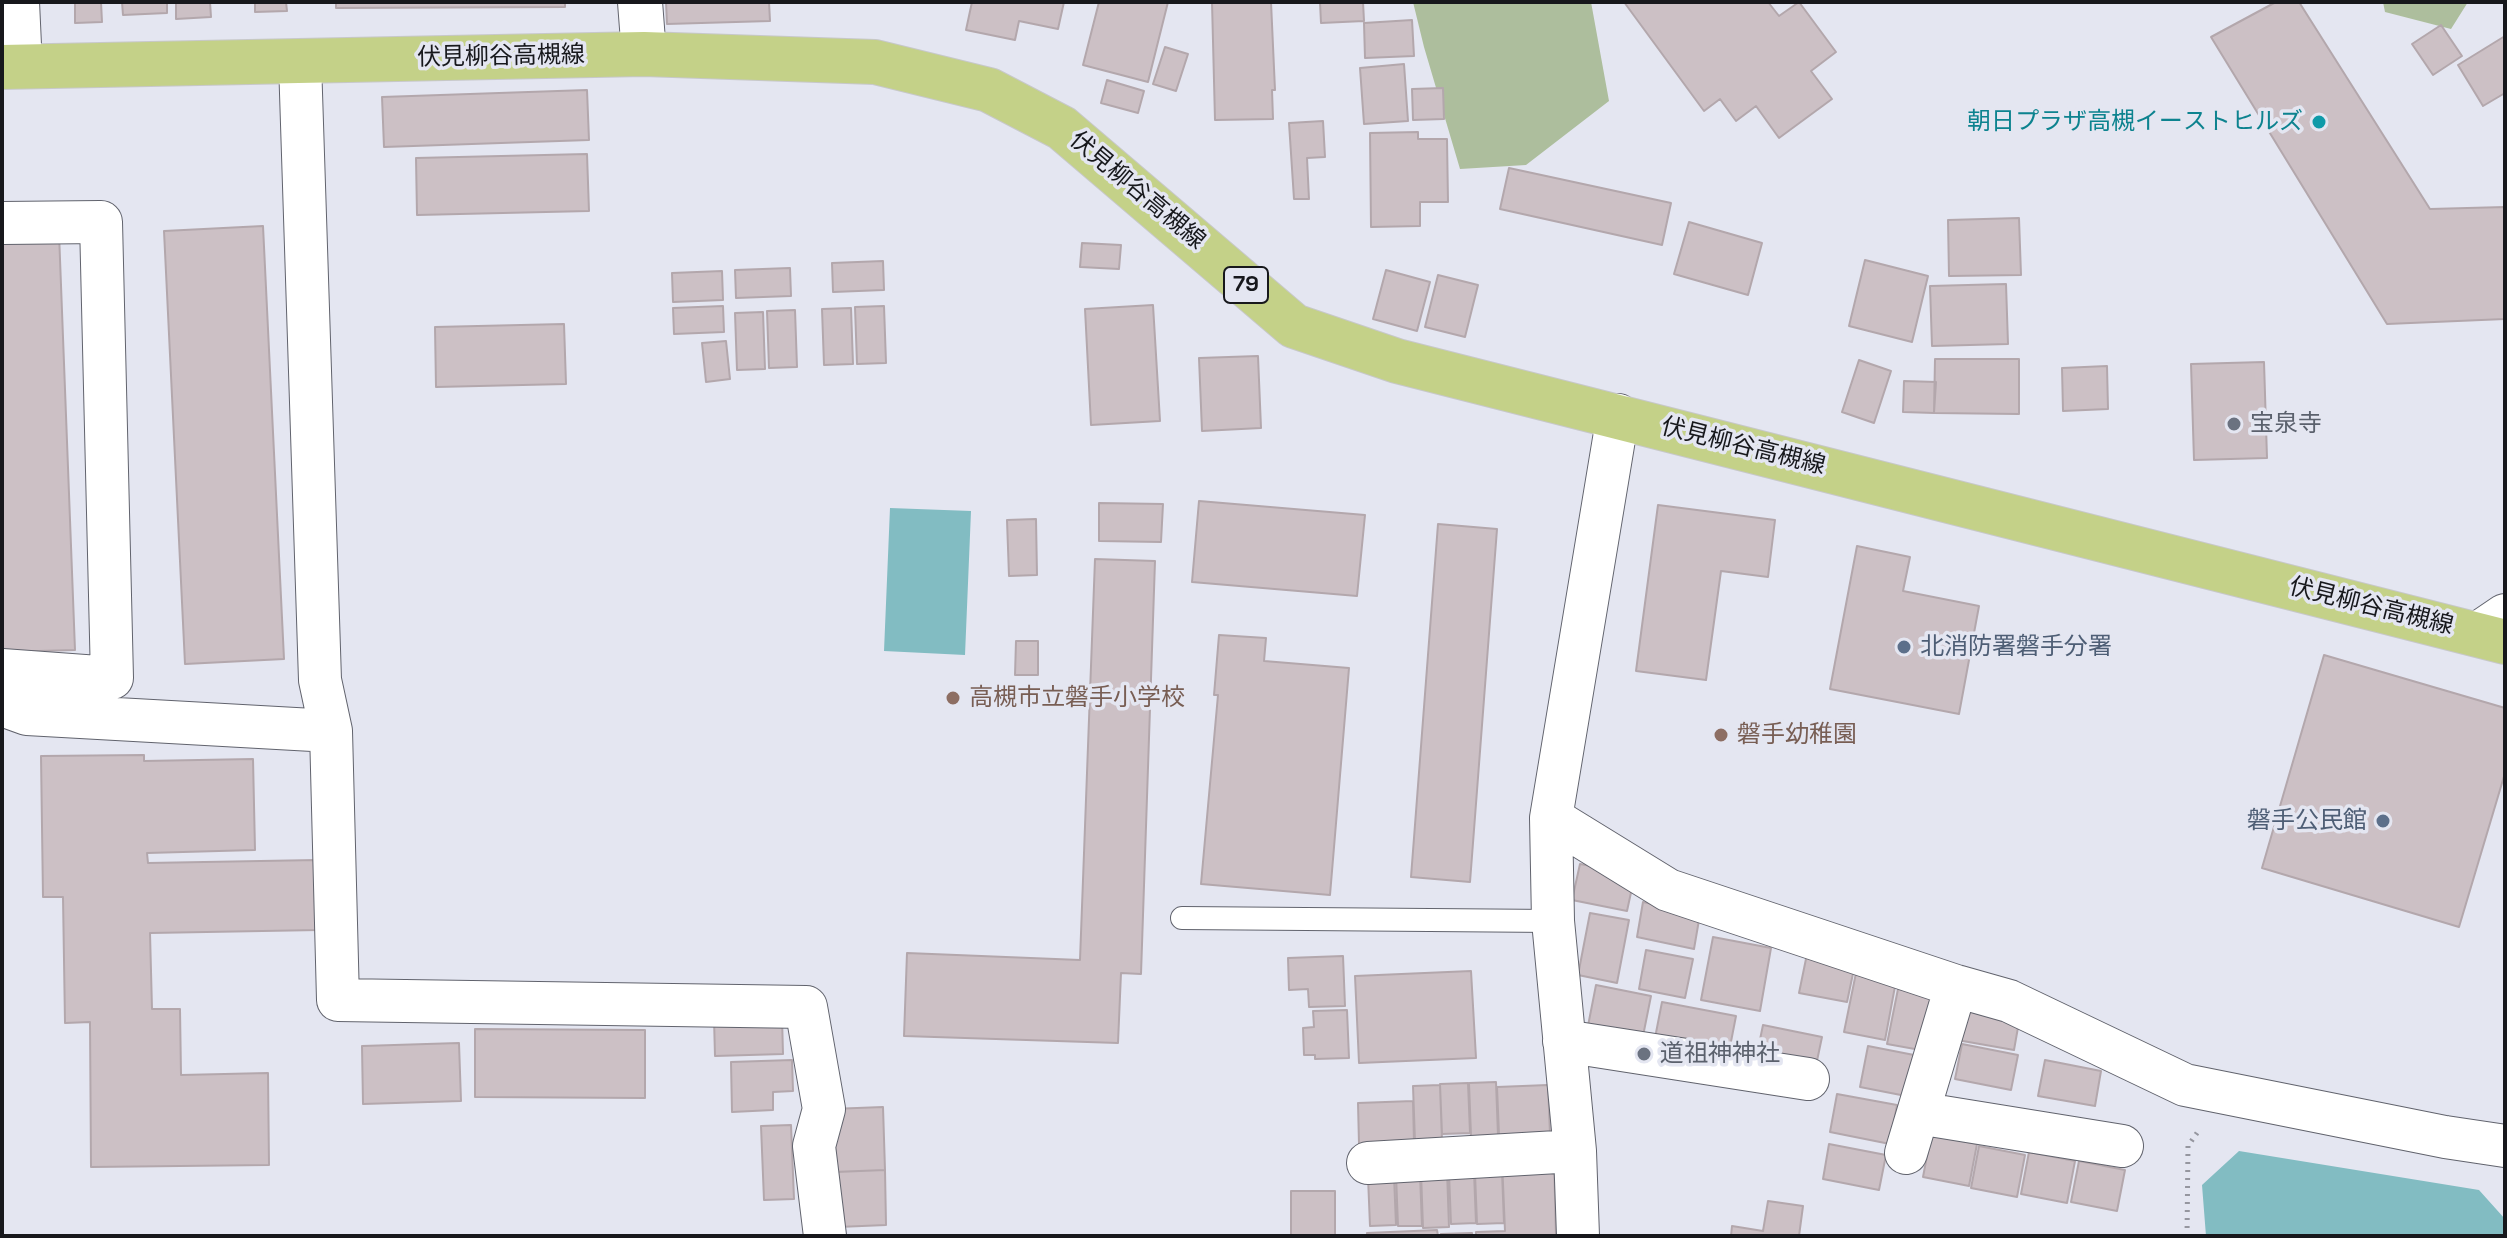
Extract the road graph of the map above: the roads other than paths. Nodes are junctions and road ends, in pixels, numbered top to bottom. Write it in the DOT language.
graph roads {
  1 [pos="18,2"];
  2 [pos="640,2"];
  3 [pos="644,54"];
  4 [pos="300,62"];
  5 [pos="11,67"];
  6 [pos="2,223"];
  7 [pos="1618,415"];
  8 [pos="2496,630"];
  9 [pos="2,670"];
  10 [pos="2,705"];
  11 [pos="331,731"];
  12 [pos="1551,818"];
  13 [pos="1182,918"];
  14 [pos="1553,921"];
  15 [pos="1956,986"];
  16 [pos="1564,1041"];
  17 [pos="1808,1079"];
  18 [pos="1918,1113"];
  19 [pos="2122,1146"];
  20 [pos="2505,1146"];
  21 [pos="1575,1151"];
  22 [pos="1906,1153"];
  23 [pos="1368,1163"];
  24 [pos="825,1236"];
  25 [pos="1578,1236"];
  1 -- 5 [label="street"];
  2 -- 3 [label="street"];
  3 -- 4 [label="main road, 伏見柳谷高槻線 / 79"];
  3 -- 7 [label="main road, 伏見柳谷高槻線 / 79"];
  4 -- 5 [label="main road, 伏見柳谷高槻線 / 79"];
  4 -- 11 [label="street"];
  6 -- 9 [label="street"];
  7 -- 8 [label="main road, 伏見柳谷高槻線 / 79"];
  7 -- 12 [label="street"];
  10 -- 11 [label="street"];
  11 -- 24 [label="street"];
  12 -- 14 [label="street"];
  12 -- 15 [label="street"];
  13 -- 14 [label="lane"];
  14 -- 16 [label="street"];
  15 -- 18 [label="street"];
  15 -- 20 [label="street"];
  16 -- 17 [label="street"];
  16 -- 21 [label="street"];
  18 -- 19 [label="street"];
  18 -- 22 [label="street"];
  21 -- 23 [label="street"];
  21 -- 25 [label="street"];
}
